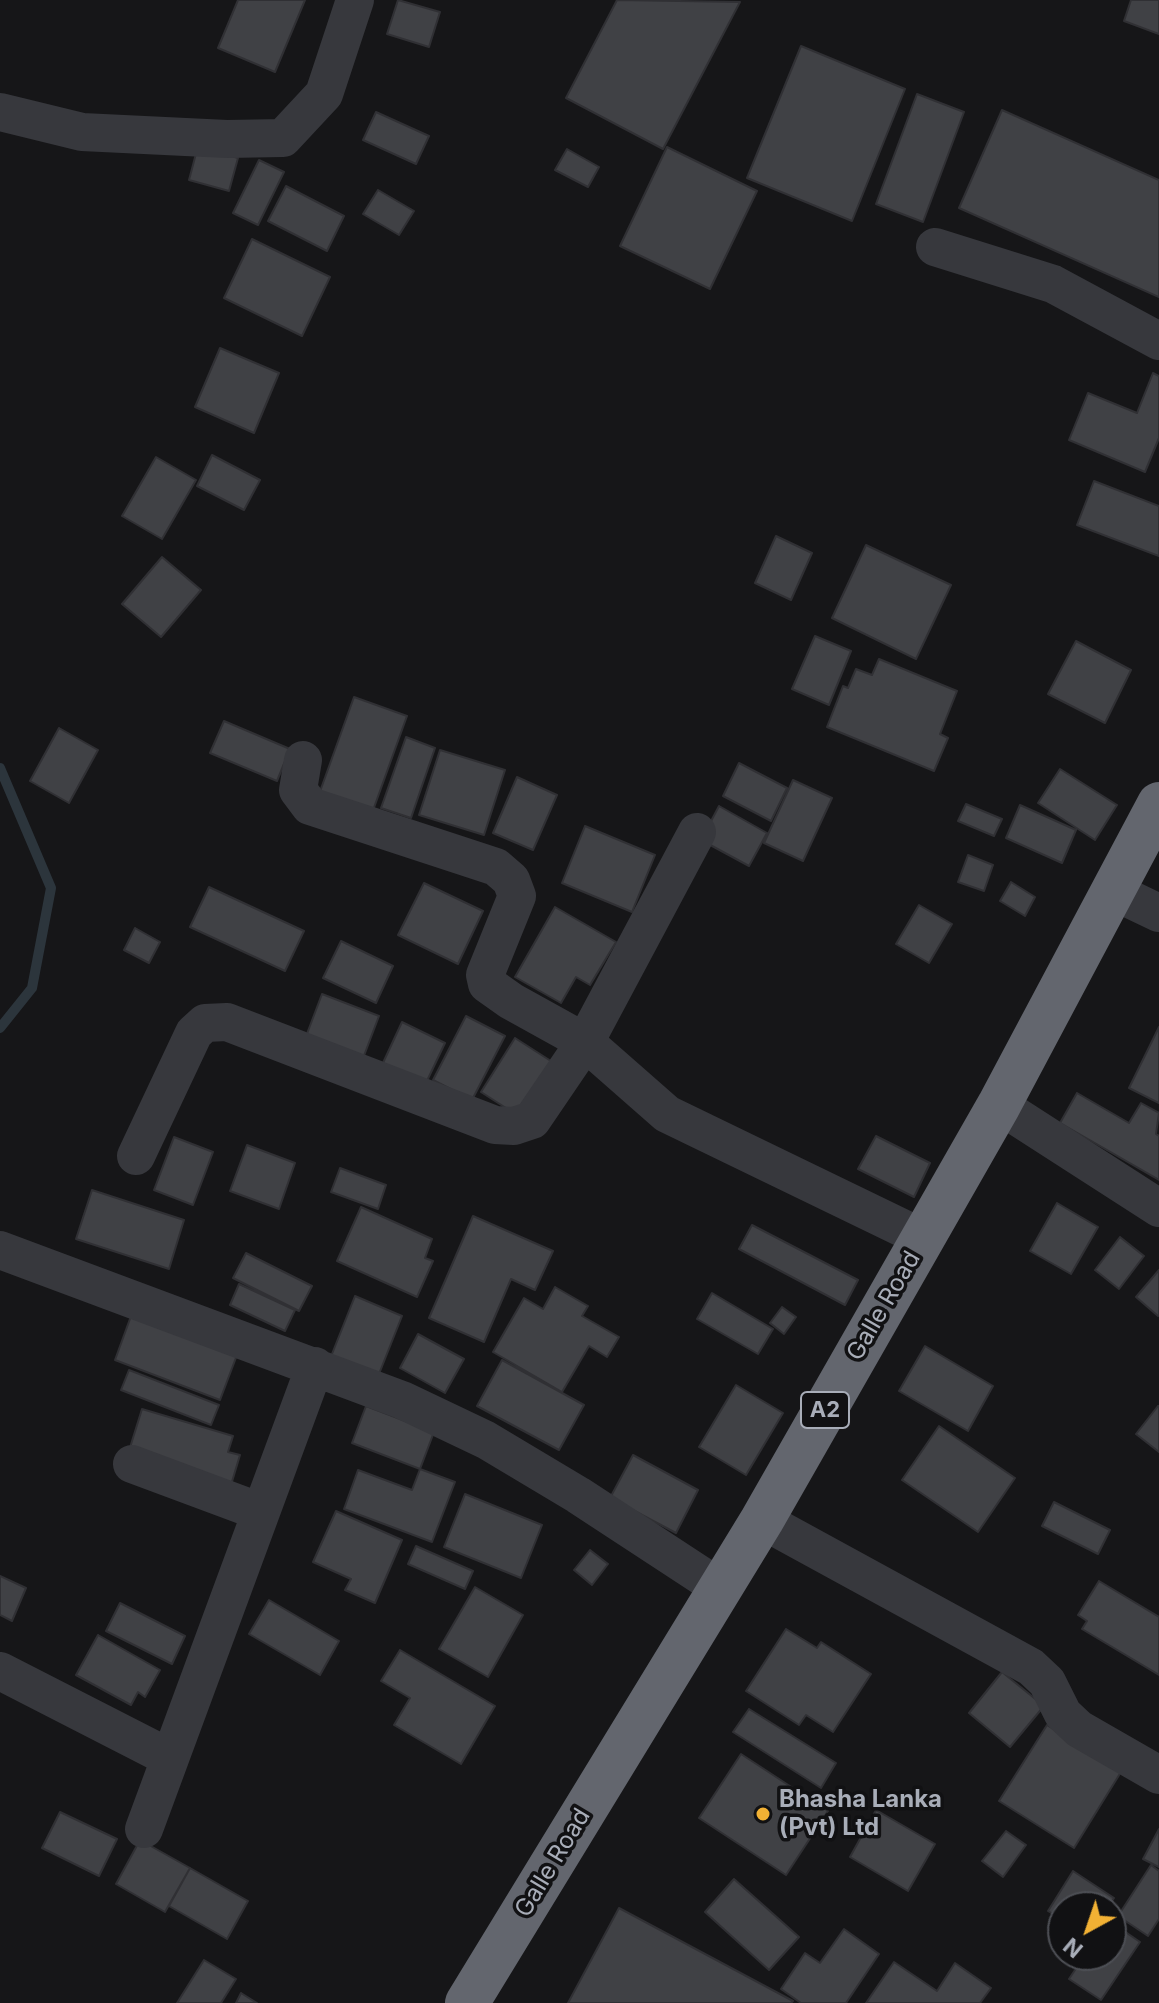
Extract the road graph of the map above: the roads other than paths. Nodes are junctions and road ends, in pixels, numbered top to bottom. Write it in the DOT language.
graph roads {
  1 [pos="355,0"];
  2 [pos="0,112"];
  3 [pos="935,247"];
  4 [pos="1159,341"];
  5 [pos="303,760"];
  6 [pos="1159,804"];
  7 [pos="697,832"];
  8 [pos="1113,891"];
  9 [pos="1159,913"];
  10 [pos="585,1042"];
  11 [pos="999,1105"];
  12 [pos="136,1156"];
  13 [pos="1159,1208"];
  14 [pos="923,1238"];
  15 [pos="0,1250"];
  16 [pos="315,1366"];
  17 [pos="132,1464"];
  18 [pos="261,1512"];
  19 [pos="762,1520"];
  20 [pos="720,1588"];
  21 [pos="0,1671"];
  22 [pos="170,1758"];
  23 [pos="1159,1775"];
  24 [pos="144,1829"];
  25 [pos="467,2003"];
  1 -- 2 [label="street"];
  3 -- 4 [label="street"];
  5 -- 10 [label="street"];
  6 -- 8 [label="highway, Galle Road / A2"];
  7 -- 10 [label="street"];
  8 -- 9 [label="street"];
  8 -- 11 [label="highway, Galle Road / A2"];
  10 -- 12 [label="street"];
  10 -- 14 [label="street"];
  11 -- 13 [label="street"];
  11 -- 14 [label="highway, Galle Road / A2"];
  14 -- 19 [label="highway, Galle Road / A2"];
  15 -- 16 [label="street"];
  16 -- 18 [label="street"];
  16 -- 20 [label="street"];
  17 -- 18 [label="street"];
  18 -- 22 [label="street"];
  19 -- 20 [label="highway, Galle Road / A2"];
  19 -- 23 [label="street"];
  20 -- 25 [label="highway, Galle Road / A2"];
  21 -- 22 [label="street"];
  22 -- 24 [label="street"];
}
